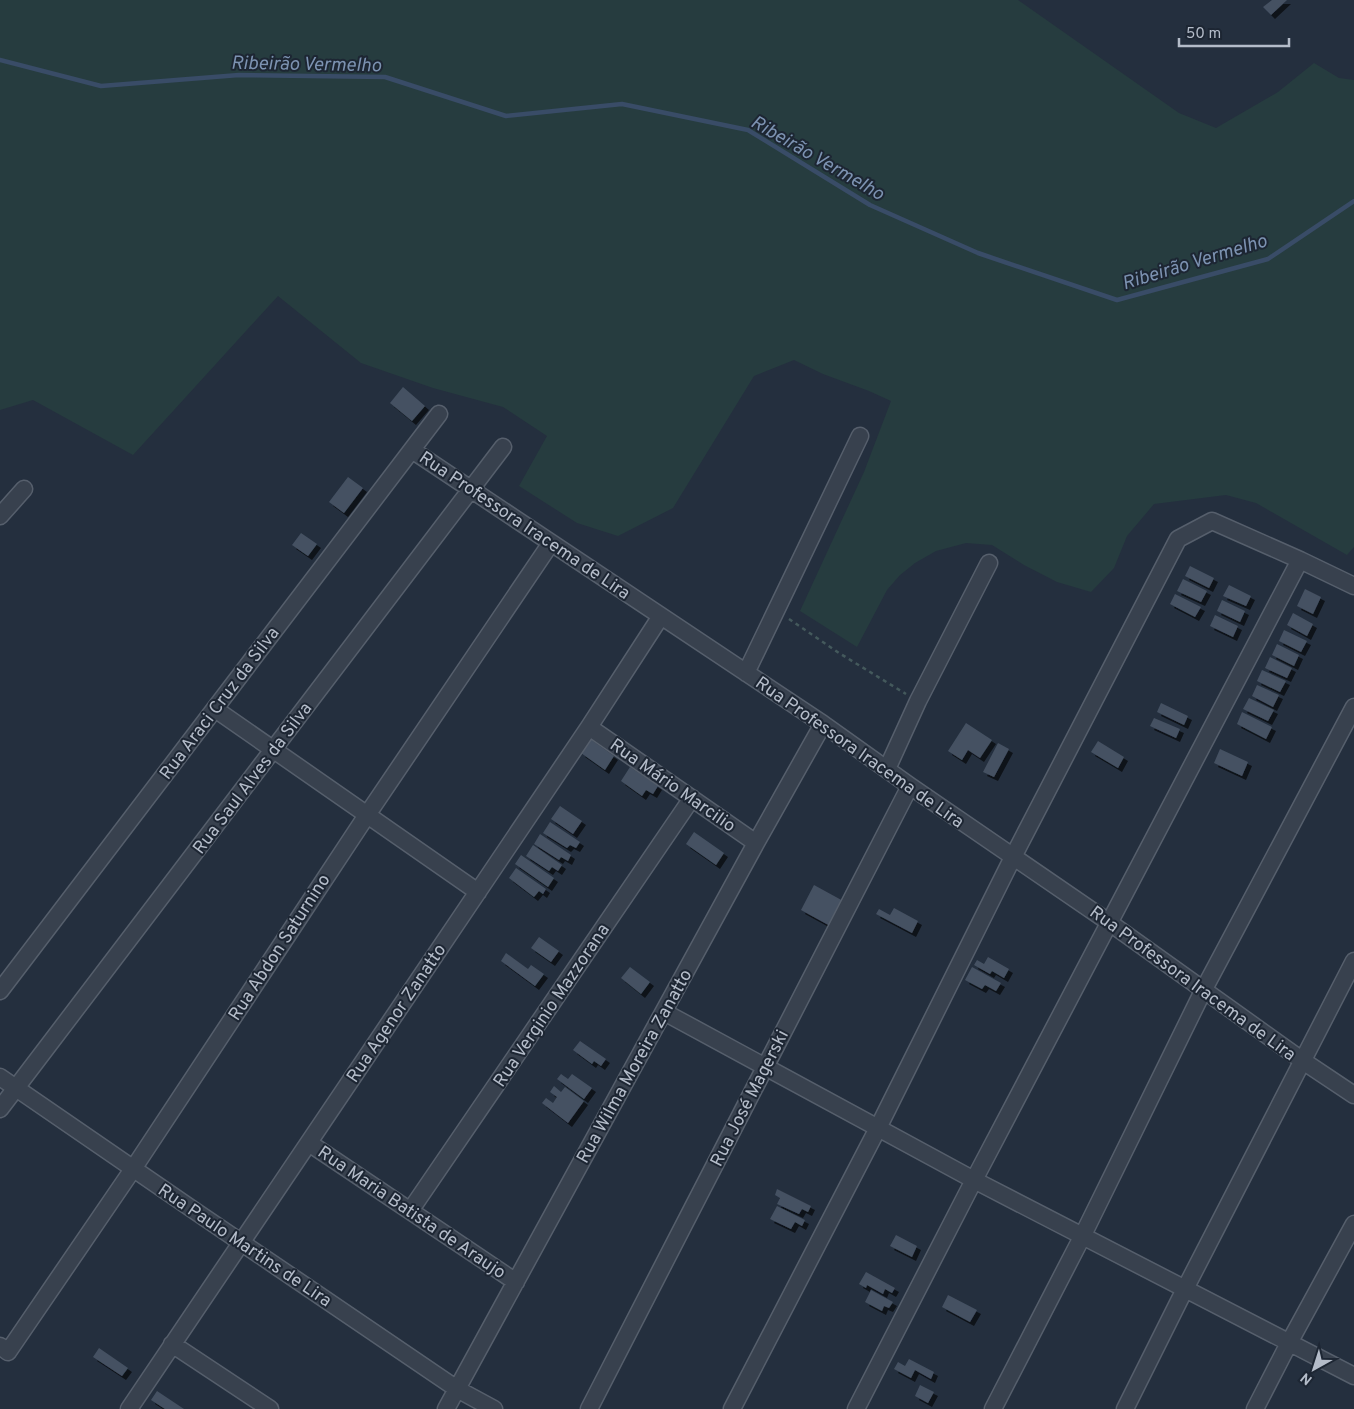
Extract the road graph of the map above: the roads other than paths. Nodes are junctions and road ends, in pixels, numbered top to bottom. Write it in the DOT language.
graph roads {
  1 [pos="439,414"];
  2 [pos="860,436"];
  3 [pos="503,447"];
  4 [pos="412,450"];
  5 [pos="24,489"];
  6 [pos="471,489"];
  7 [pos="0,516"];
  8 [pos="551,543"];
  9 [pos="1300,560"];
  10 [pos="989,563"];
  11 [pos="1354,586"];
  12 [pos="661,616"];
  13 [pos="746,673"];
  14 [pos="1354,706"];
  15 [pos="215,709"];
  16 [pos="823,724"];
  17 [pos="589,727"];
  18 [pos="273,750"];
  19 [pos="887,769"];
  20 [pos="910,786"];
  21 [pos="692,798"];
  22 [pos="367,815"];
  23 [pos="756,843"];
  24 [pos="1013,857"];
  25 [pos="478,892"];
  26 [pos="1110,923"];
  27 [pos="1354,962"];
  28 [pos="1204,989"];
  29 [pos="0,991"];
  30 [pos="664,1012"];
  31 [pos="1303,1061"];
  32 [pos="765,1068"];
  33 [pos="0,1077"];
  34 [pos="16,1088"];
  35 [pos="1354,1095"];
  36 [pos="0,1109"];
  37 [pos="878,1128"];
  38 [pos="309,1142"];
  39 [pos="133,1169"];
  40 [pos="974,1180"];
  41 [pos="410,1211"];
  42 [pos="1354,1224"];
  43 [pos="1082,1237"];
  44 [pos="241,1243"];
  45 [pos="516,1282"];
  46 [pos="1185,1289"];
  47 [pos="1288,1343"];
  48 [pos="172,1344"];
  49 [pos="4,1349"];
  50 [pos="1354,1376"];
  51 [pos="457,1389"];
  52 [pos="129,1409"];
  53 [pos="270,1409"];
  54 [pos="446,1409"];
  55 [pos="494,1409"];
  56 [pos="589,1409"];
  57 [pos="732,1409"];
  58 [pos="856,1409"];
  59 [pos="994,1409"];
  60 [pos="1125,1409"];
  61 [pos="1256,1409"];
  1 -- 4 [label="street, Rua Araci Cruz da Silva"];
  2 -- 13 [label="street"];
  3 -- 6 [label="street, Rua Saul Alves da Silva"];
  4 -- 6 [label="street, Rua Professora Iracema de Lira"];
  4 -- 15 [label="street, Rua Araci Cruz da Silva"];
  5 -- 7 [label="street"];
  6 -- 8 [label="street, Rua Professora Iracema de Lira"];
  6 -- 18 [label="street, Rua Saul Alves da Silva"];
  8 -- 12 [label="street, Rua Professora Iracema de Lira"];
  8 -- 22 [label="street, Rua Abdon Saturnino"];
  9 -- 11 [label="street"];
  9 -- 24 [label="street"];
  9 -- 26 [label="street"];
  10 -- 19 [label="street"];
  12 -- 13 [label="street, Rua Professora Iracema de Lira"];
  12 -- 17 [label="street, Rua Agenor Zanatto"];
  13 -- 16 [label="street, Rua Professora Iracema de Lira"];
  14 -- 28 [label="street"];
  15 -- 18 [label="street"];
  15 -- 29 [label="street, Rua Araci Cruz da Silva"];
  16 -- 19 [label="street, Rua Professora Iracema de Lira"];
  16 -- 23 [label="street, Rua Wilma Moreira Zanatto"];
  17 -- 21 [label="street, Rua Mário Marcilio"];
  17 -- 25 [label="street, Rua Agenor Zanatto"];
  18 -- 22 [label="street"];
  18 -- 34 [label="street, Rua Saul Alves da Silva"];
  19 -- 20 [label="street, Rua Professora Iracema de Lira"];
  20 -- 24 [label="street, Rua Professora Iracema de Lira"];
  20 -- 32 [label="street, Rua José Magerski"];
  21 -- 23 [label="street, Rua Mário Marcilio"];
  21 -- 41 [label="street, Rua Verginio Mazzorana"];
  22 -- 25 [label="street"];
  22 -- 39 [label="street, Rua Abdon Saturnino"];
  23 -- 30 [label="street, Rua Wilma Moreira Zanatto"];
  24 -- 26 [label="street, Rua Professora Iracema de Lira"];
  24 -- 37 [label="street"];
  25 -- 38 [label="street, Rua Agenor Zanatto"];
  26 -- 28 [label="street, Rua Professora Iracema de Lira"];
  26 -- 40 [label="street"];
  27 -- 31 [label="street"];
  28 -- 31 [label="street, Rua Professora Iracema de Lira"];
  28 -- 43 [label="street"];
  30 -- 32 [label="street"];
  30 -- 45 [label="street, Rua Wilma Moreira Zanatto"];
  31 -- 35 [label="street, Rua Professora Iracema de Lira"];
  31 -- 46 [label="street"];
  32 -- 37 [label="street"];
  32 -- 56 [label="street, Rua José Magerski"];
  33 -- 34 [label="street, Rua Paulo Martins de Lira"];
  34 -- 36 [label="street, Rua Saul Alves da Silva"];
  34 -- 39 [label="street, Rua Paulo Martins de Lira"];
  37 -- 40 [label="street"];
  37 -- 57 [label="street"];
  38 -- 41 [label="street, Rua Maria Batista de Araujo"];
  38 -- 44 [label="street, Rua Agenor Zanatto"];
  39 -- 44 [label="street, Rua Paulo Martins de Lira"];
  39 -- 49 [label="street, Rua Abdon Saturnino"];
  40 -- 43 [label="street"];
  40 -- 58 [label="street"];
  41 -- 45 [label="street, Rua Maria Batista de Araujo"];
  42 -- 47 [label="street"];
  43 -- 46 [label="street"];
  43 -- 59 [label="street"];
  44 -- 48 [label="street, Rua Agenor Zanatto"];
  44 -- 51 [label="street, Rua Paulo Martins de Lira"];
  45 -- 51 [label="street, Rua Wilma Moreira Zanatto"];
  46 -- 47 [label="street"];
  46 -- 60 [label="street"];
  47 -- 50 [label="street"];
  47 -- 61 [label="street"];
  48 -- 52 [label="street, Rua Agenor Zanatto"];
  48 -- 53 [label="street"];
  51 -- 54 [label="street, Rua Wilma Moreira Zanatto"];
  51 -- 55 [label="street, Rua Paulo Martins de Lira"];
}
